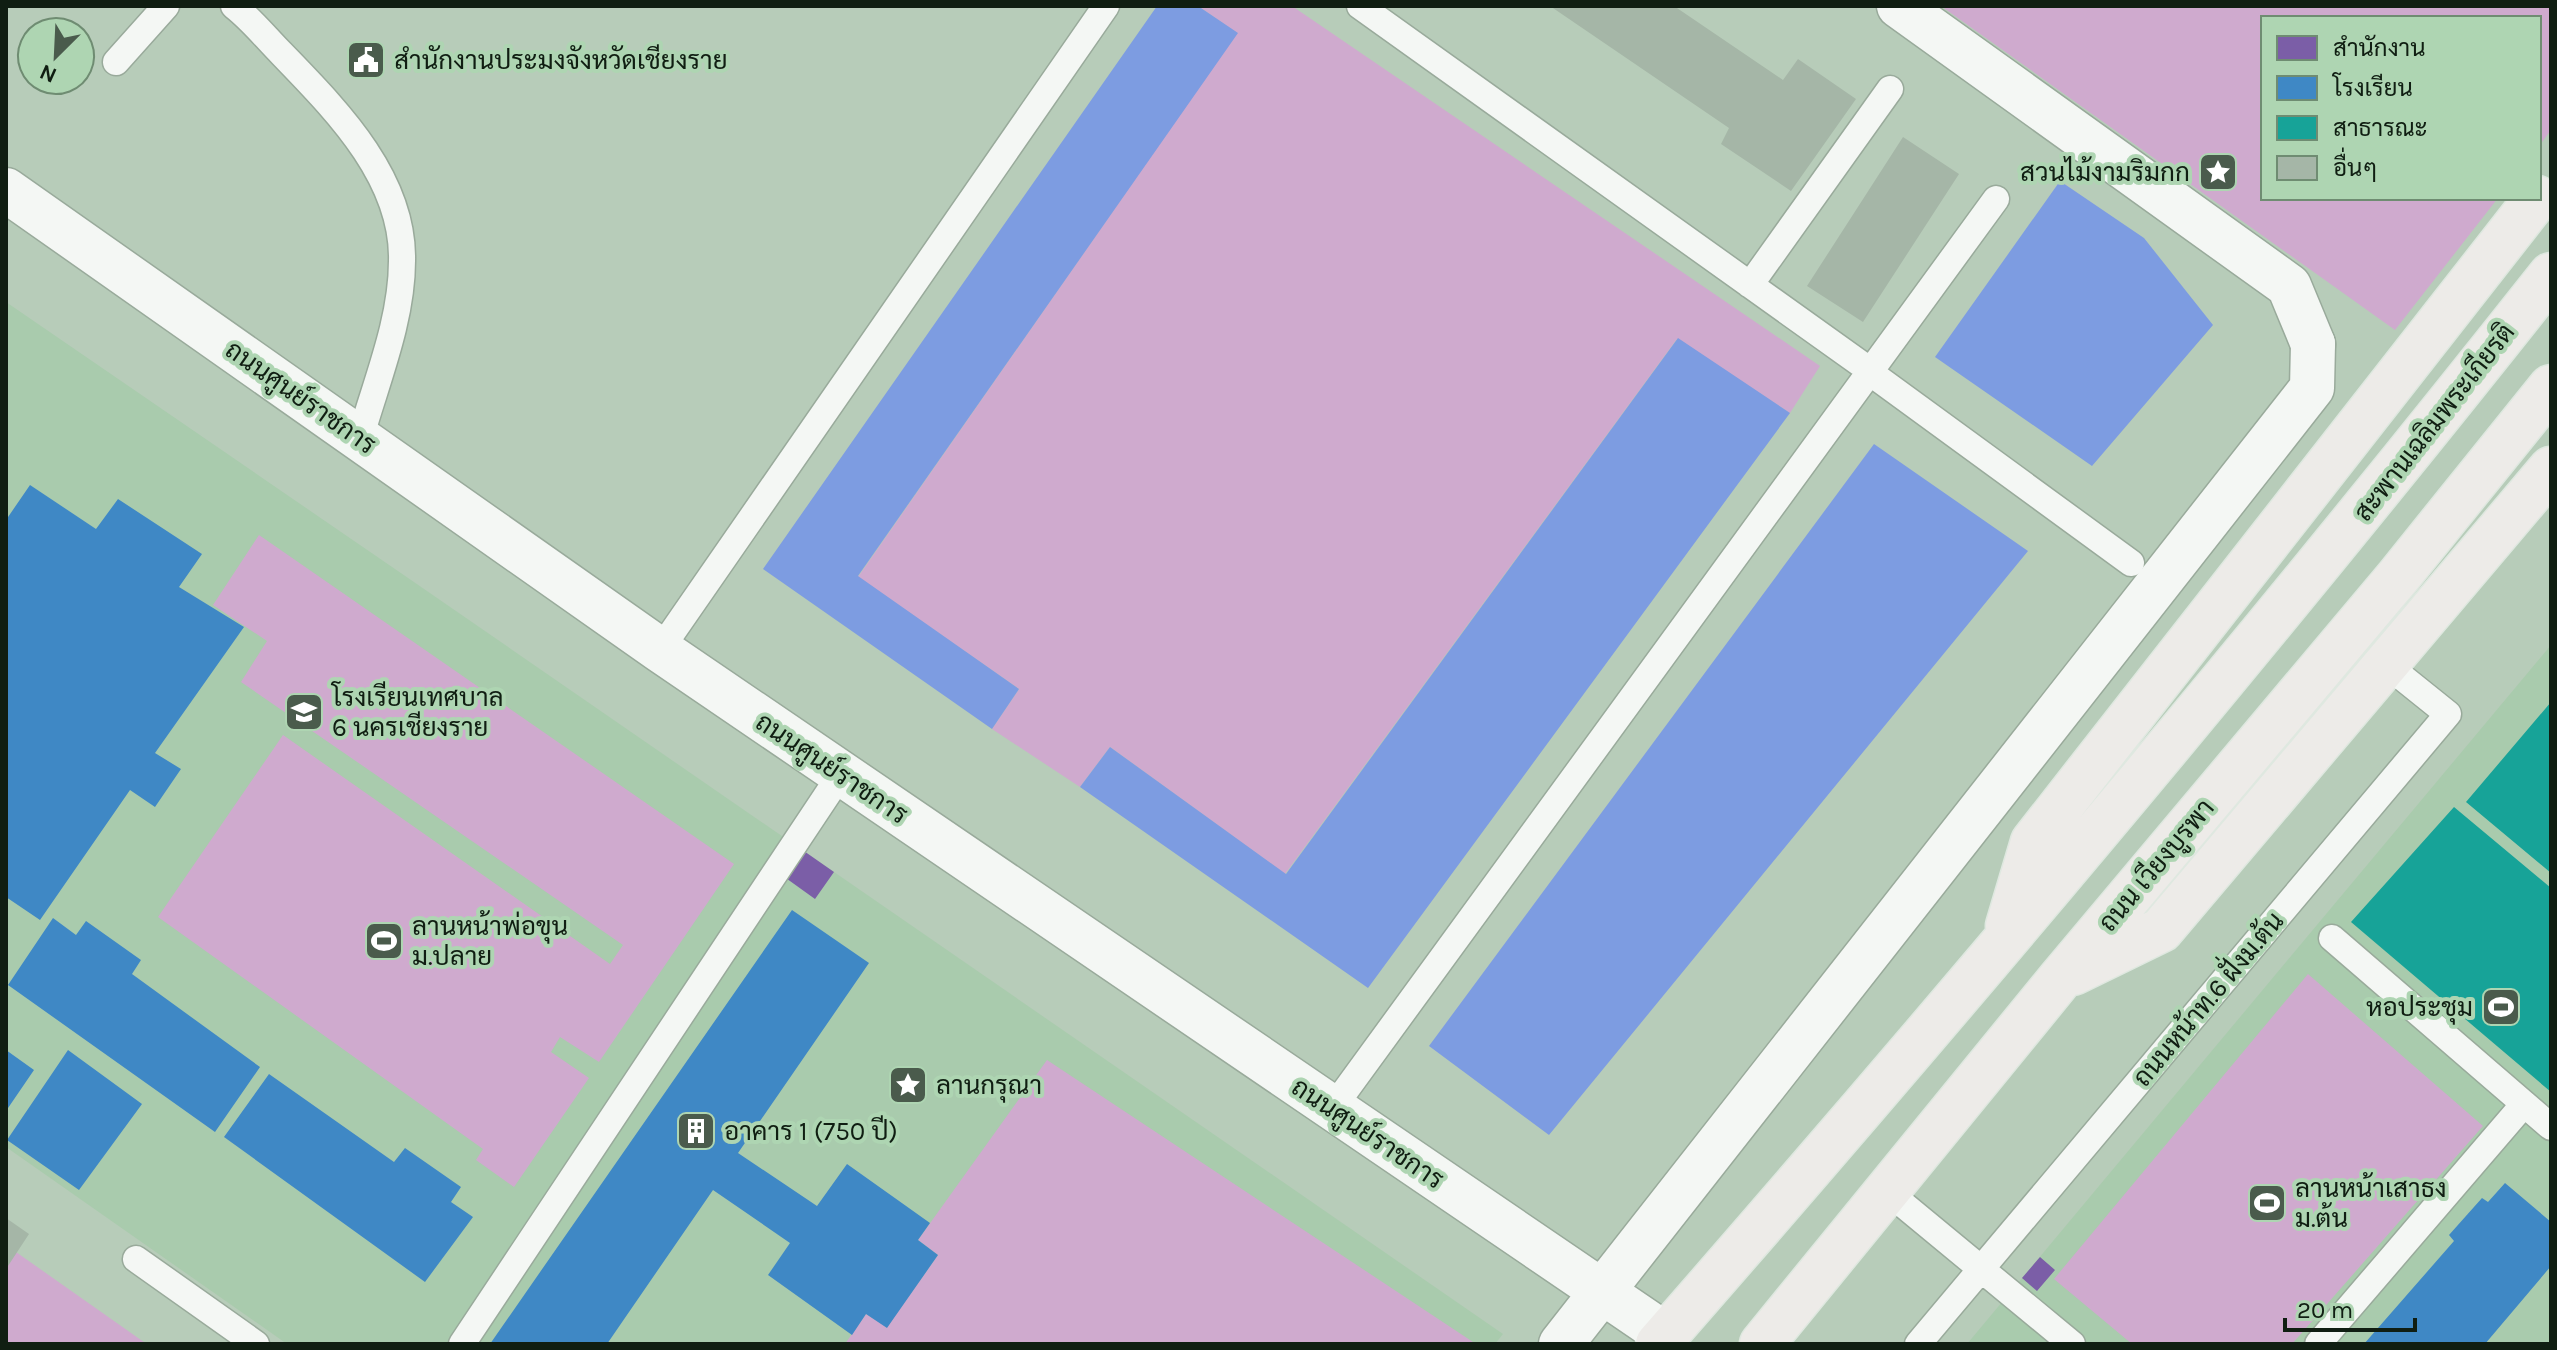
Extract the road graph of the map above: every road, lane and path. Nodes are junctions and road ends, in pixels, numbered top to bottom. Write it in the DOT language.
graph roads {
  1 [pos="166,6"];
  2 [pos="234,6"];
  3 [pos="1106,6"];
  4 [pos="1360,6"];
  5 [pos="1899,6"];
  6 [pos="116,62"];
  7 [pos="1890,89"];
  8 [pos="6,190"];
  9 [pos="1996,199"];
  10 [pos="2536,200"];
  11 [pos="2551,275"];
  12 [pos="1750,285"];
  13 [pos="1868,370"];
  14 [pos="2551,387"];
  15 [pos="360,439"];
  16 [pos="2551,469"];
  17 [pos="2131,563"];
  18 [pos="660,650"];
  19 [pos="2387,665"];
  20 [pos="841,774"];
  21 [pos="2332,938"];
  22 [pos="2003,943"];
  23 [pos="2060,979"];
  24 [pos="2524,1104"];
  25 [pos="1332,1109"];
  26 [pos="2551,1127"];
  27 [pos="1888,1192"];
  28 [pos="136,1259"];
  29 [pos="1982,1269"];
  30 [pos="1603,1292"];
  31 [pos="1662,1339"];
  32 [pos="256,1344"];
  33 [pos="462,1344"];
  34 [pos="1561,1344"];
  35 [pos="1762,1344"];
  36 [pos="1918,1344"];
  37 [pos="2072,1344"];
  38 [pos="2318,1344"];
  1 -- 6 [label="lane"];
  2 -- 15 [label="lane"];
  3 -- 18 [label="lane"];
  4 -- 12 [label="lane"];
  5 -- 30 [label="street"];
  7 -- 12 [label="lane"];
  8 -- 15 [label="street, ถนนศูนย์ราชการ"];
  9 -- 13 [label="lane"];
  10 -- 22 [label="main road"];
  11 -- 22 [label="main road, สะพานเฉลิมพระเกียรติ"];
  12 -- 13 [label="lane"];
  13 -- 17 [label="lane"];
  13 -- 25 [label="lane"];
  14 -- 23 [label="main road, ถนน เวียงบูรพา"];
  15 -- 18 [label="street, ถนนศูนย์ราชการ"];
  16 -- 19 [label="main road"];
  18 -- 20 [label="street, ถนนศูนย์ราชการ"];
  19 -- 23 [label="main road"];
  19 -- 29 [label="lane, ถนนหน้าท.6 ฝั่งม.ต้น"];
  20 -- 25 [label="street, ถนนศูนย์ราชการ"];
  20 -- 33 [label="lane"];
  21 -- 24 [label="lane"];
  22 -- 31 [label="main road"];
  23 -- 27 [label="main road, ถนน เวียงบูรพา"];
  24 -- 26 [label="lane"];
  24 -- 38 [label="lane"];
  25 -- 30 [label="street, ถนนศูนย์ราชการ"];
  27 -- 29 [label="lane"];
  27 -- 35 [label="main road, ถนน เวียงบูรพา"];
  28 -- 32 [label="lane"];
  29 -- 36 [label="lane, ถนนหน้าท.6 ฝั่งม.ต้น"];
  29 -- 37 [label="lane"];
  30 -- 31 [label="street, ถนนศูนย์ราชการ"];
  30 -- 34 [label="street"];
}
